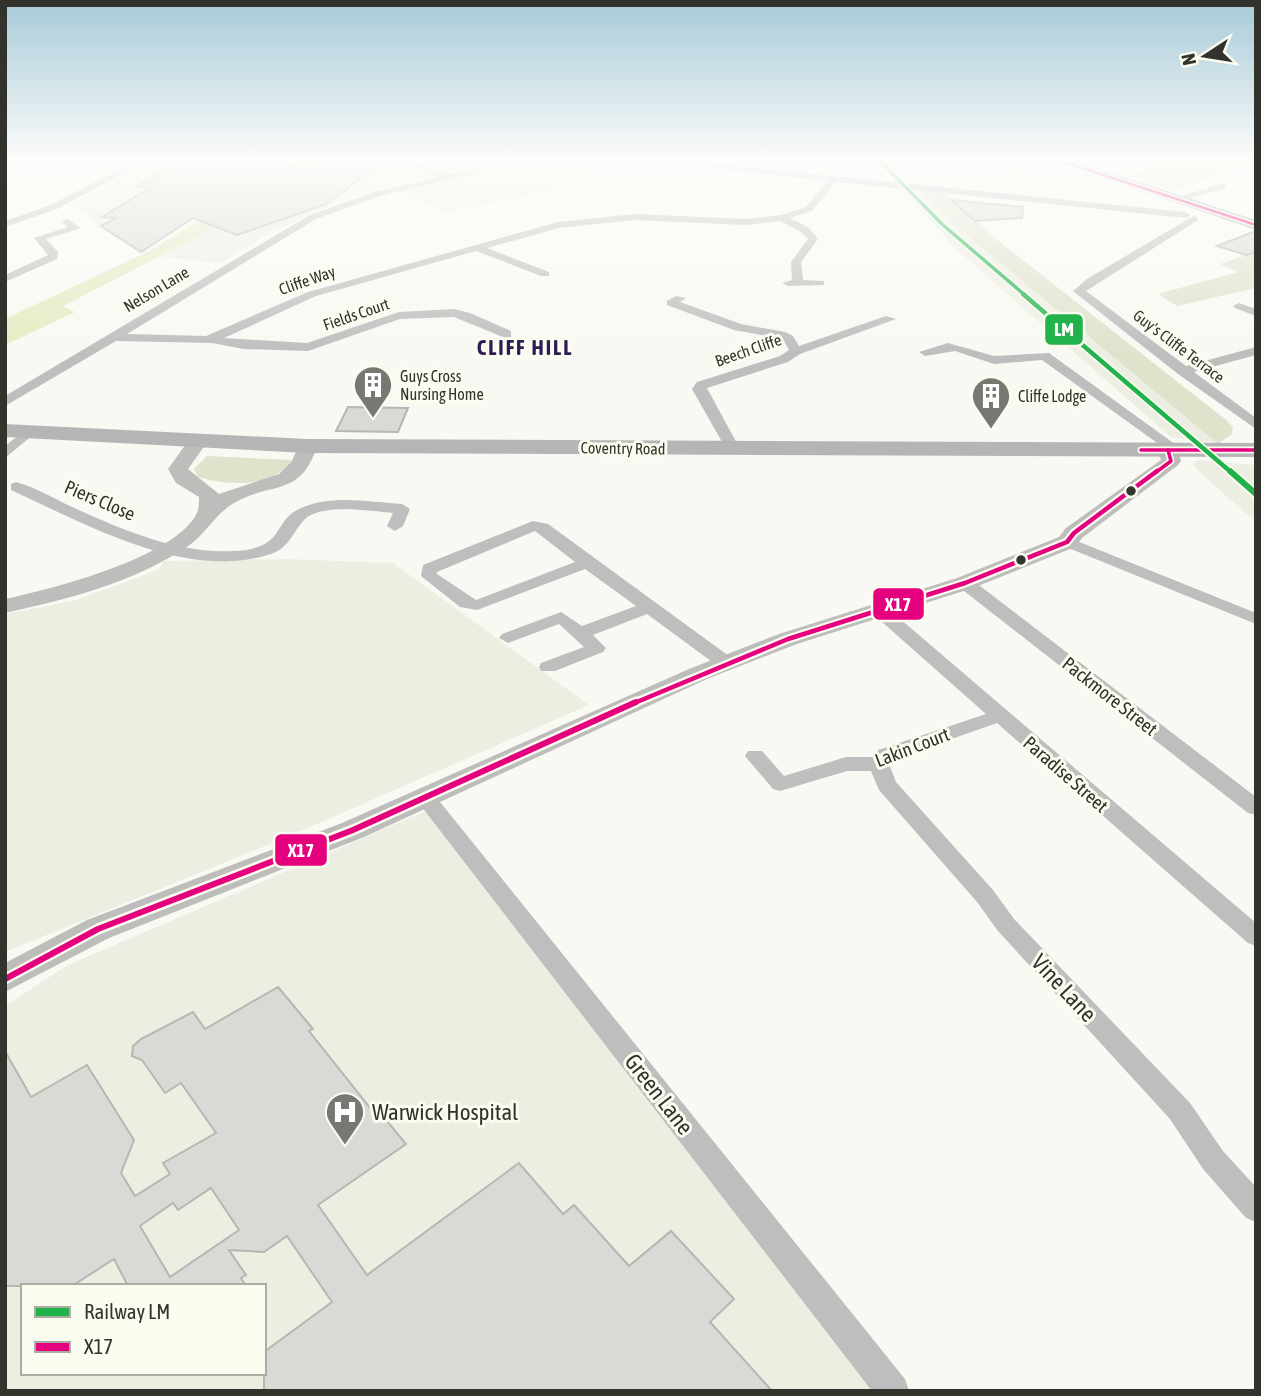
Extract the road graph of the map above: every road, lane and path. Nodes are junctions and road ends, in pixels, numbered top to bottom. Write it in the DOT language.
graph roads {
  1 [pos="70,224"];
  2 [pos="299,224"];
  3 [pos="565,224"];
  4 [pos="794,224"];
  5 [pos="1178,224"];
  6 [pos="474,247"];
  7 [pos="559,270"];
  8 [pos="545,274"];
  9 [pos="5,279"];
  10 [pos="530,279"];
  11 [pos="820,283"];
  12 [pos="680,298"];
  13 [pos="1239,306"];
  14 [pos="1253,316"];
  15 [pos="890,318"];
  16 [pos="507,334"];
  17 [pos="111,337"];
  18 [pos="212,339"];
  19 [pos="796,351"];
  20 [pos="1256,351"];
  21 [pos="925,352"];
  22 [pos="1183,371"];
  23 [pos="5,402"];
  24 [pos="1256,425"];
  25 [pos="5,430"];
  26 [pos="29,431"];
  27 [pos="198,441"];
  28 [pos="307,446"];
  29 [pos="733,449"];
  30 [pos="1251,449"];
  31 [pos="5,454"];
  32 [pos="1167,457"];
  33 [pos="194,485"];
  34 [pos="16,487"];
  35 [pos="261,487"];
  36 [pos="208,512"];
  37 [pos="395,526"];
  38 [pos="1067,542"];
  39 [pos="168,550"];
  40 [pos="587,563"];
  41 [pos="965,583"];
  42 [pos="5,606"];
  43 [pos="650,607"];
  44 [pos="878,610"];
  45 [pos="1256,619"];
  46 [pos="581,633"];
  47 [pos="508,638"];
  48 [pos="726,663"];
  49 [pos="548,667"];
  50 [pos="999,716"];
  51 [pos="755,756"];
  52 [pos="879,764"];
  53 [pos="425,797"];
  54 [pos="1256,808"];
  55 [pos="1256,937"];
  56 [pos="5,979"];
  57 [pos="1256,1208"];
  58 [pos="893,1391"];
  1 -- 9 [label="street"];
  2 -- 17 [label="street, Nelson Lane"];
  3 -- 6 [label="street, Cliffe Way"];
  4 -- 11 [label="street"];
  5 -- 22 [label="street, Guy's Cliffe Terrace"];
  6 -- 8 [label="street"];
  6 -- 18 [label="street, Cliffe Way"];
  7 -- 8 [label="street"];
  8 -- 10 [label="street"];
  12 -- 19 [label="street, Beech Cliffe"];
  13 -- 14 [label="street"];
  15 -- 19 [label="street, Beech Cliffe"];
  16 -- 18 [label="street, Fields Court"];
  17 -- 18 [label="street, Cliffe Way"];
  17 -- 23 [label="street, Nelson Lane"];
  19 -- 29 [label="street, Beech Cliffe"];
  20 -- 22 [label="street"];
  21 -- 32 [label="street"];
  22 -- 24 [label="street, Guy's Cliffe Terrace"];
  25 -- 26 [label="main road, Coventry Road"];
  26 -- 27 [label="main road, Coventry Road"];
  26 -- 31 [label="street"];
  27 -- 28 [label="main road, Coventry Road"];
  27 -- 33 [label="street"];
  28 -- 29 [label="main road, Coventry Road"];
  28 -- 35 [label="street"];
  29 -- 32 [label="main road, Coventry Road"];
  30 -- 32 [label="main road, Coventry Road"];
  32 -- 38 [label="street"];
  33 -- 35 [label="street"];
  33 -- 36 [label="street"];
  34 -- 39 [label="street, Piers Close"];
  35 -- 36 [label="street"];
  36 -- 39 [label="street"];
  37 -- 39 [label="street, Piers Close"];
  38 -- 41 [label="street"];
  38 -- 45 [label="street"];
  39 -- 42 [label="street"];
  40 -- 40 [label="street"];
  40 -- 43 [label="street"];
  41 -- 44 [label="street"];
  41 -- 54 [label="street, Packmore Street"];
  43 -- 46 [label="street"];
  43 -- 48 [label="street"];
  44 -- 48 [label="street"];
  44 -- 50 [label="street, Paradise Street"];
  46 -- 47 [label="street"];
  46 -- 49 [label="street"];
  48 -- 53 [label="street"];
  50 -- 52 [label="street, Lakin Court"];
  50 -- 55 [label="street, Paradise Street"];
  51 -- 52 [label="street, Lakin Court"];
  52 -- 57 [label="street, Vine Lane"];
  53 -- 56 [label="street"];
  53 -- 58 [label="street, Green Lane"];
}
